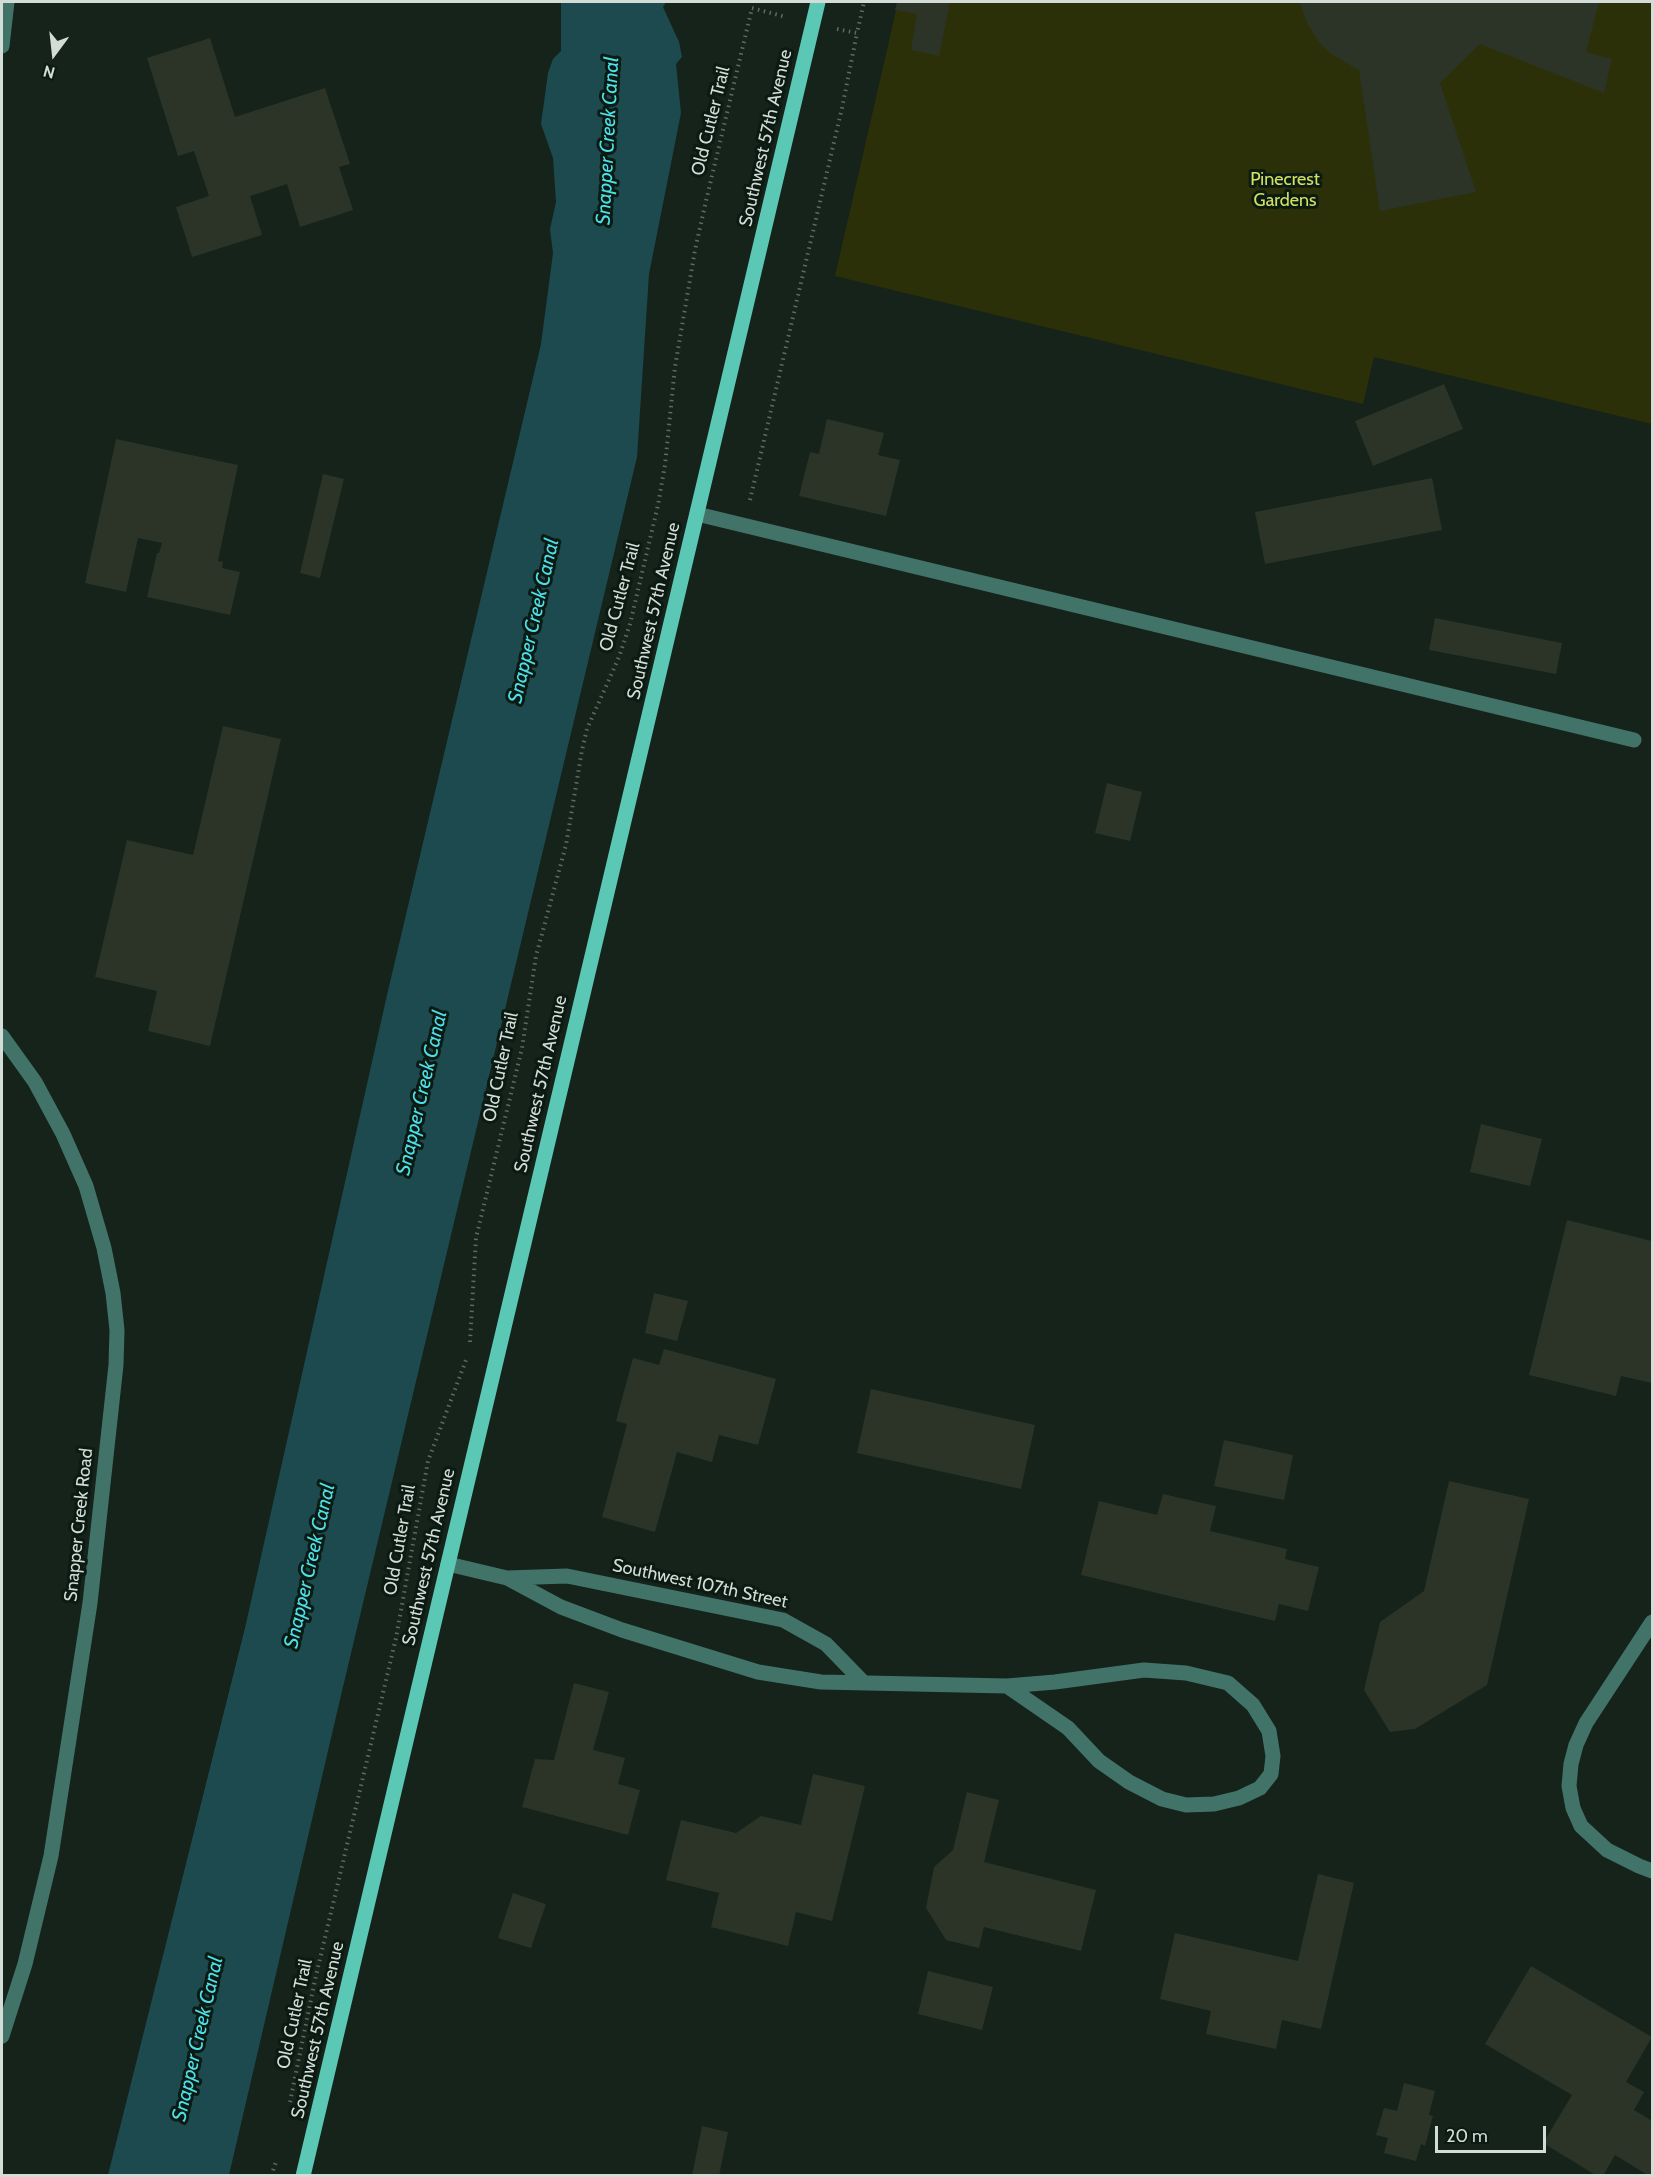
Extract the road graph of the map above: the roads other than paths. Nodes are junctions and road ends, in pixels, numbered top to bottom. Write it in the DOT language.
graph roads {
  1 [pos="7,2"];
  2 [pos="818,2"];
  3 [pos="2,46"];
  4 [pos="697,514"];
  5 [pos="1634,740"];
  6 [pos="2,1036"];
  7 [pos="448,1564"];
  8 [pos="507,1578"];
  9 [pos="1653,1622"];
  10 [pos="864,1683"];
  11 [pos="1006,1686"];
  12 [pos="1653,1870"];
  13 [pos="2,2036"];
  14 [pos="303,2175"];
  1 -- 3 [label="street"];
  2 -- 4 [label="main road, Southwest 57th Avenue"];
  4 -- 5 [label="street"];
  4 -- 7 [label="main road, Southwest 57th Avenue"];
  6 -- 13 [label="street, Snapper Creek Road"];
  7 -- 8 [label="street, Southwest 107th Street"];
  7 -- 14 [label="main road, Southwest 57th Avenue"];
  8 -- 10 [label="street, Southwest 107th Street"];
  8 -- 10 [label="street, Southwest 107th Street"];
  9 -- 12 [label="street"];
  10 -- 11 [label="street, Southwest 107th Street"];
  11 -- 11 [label="street, Southwest 107th Street"];
}
